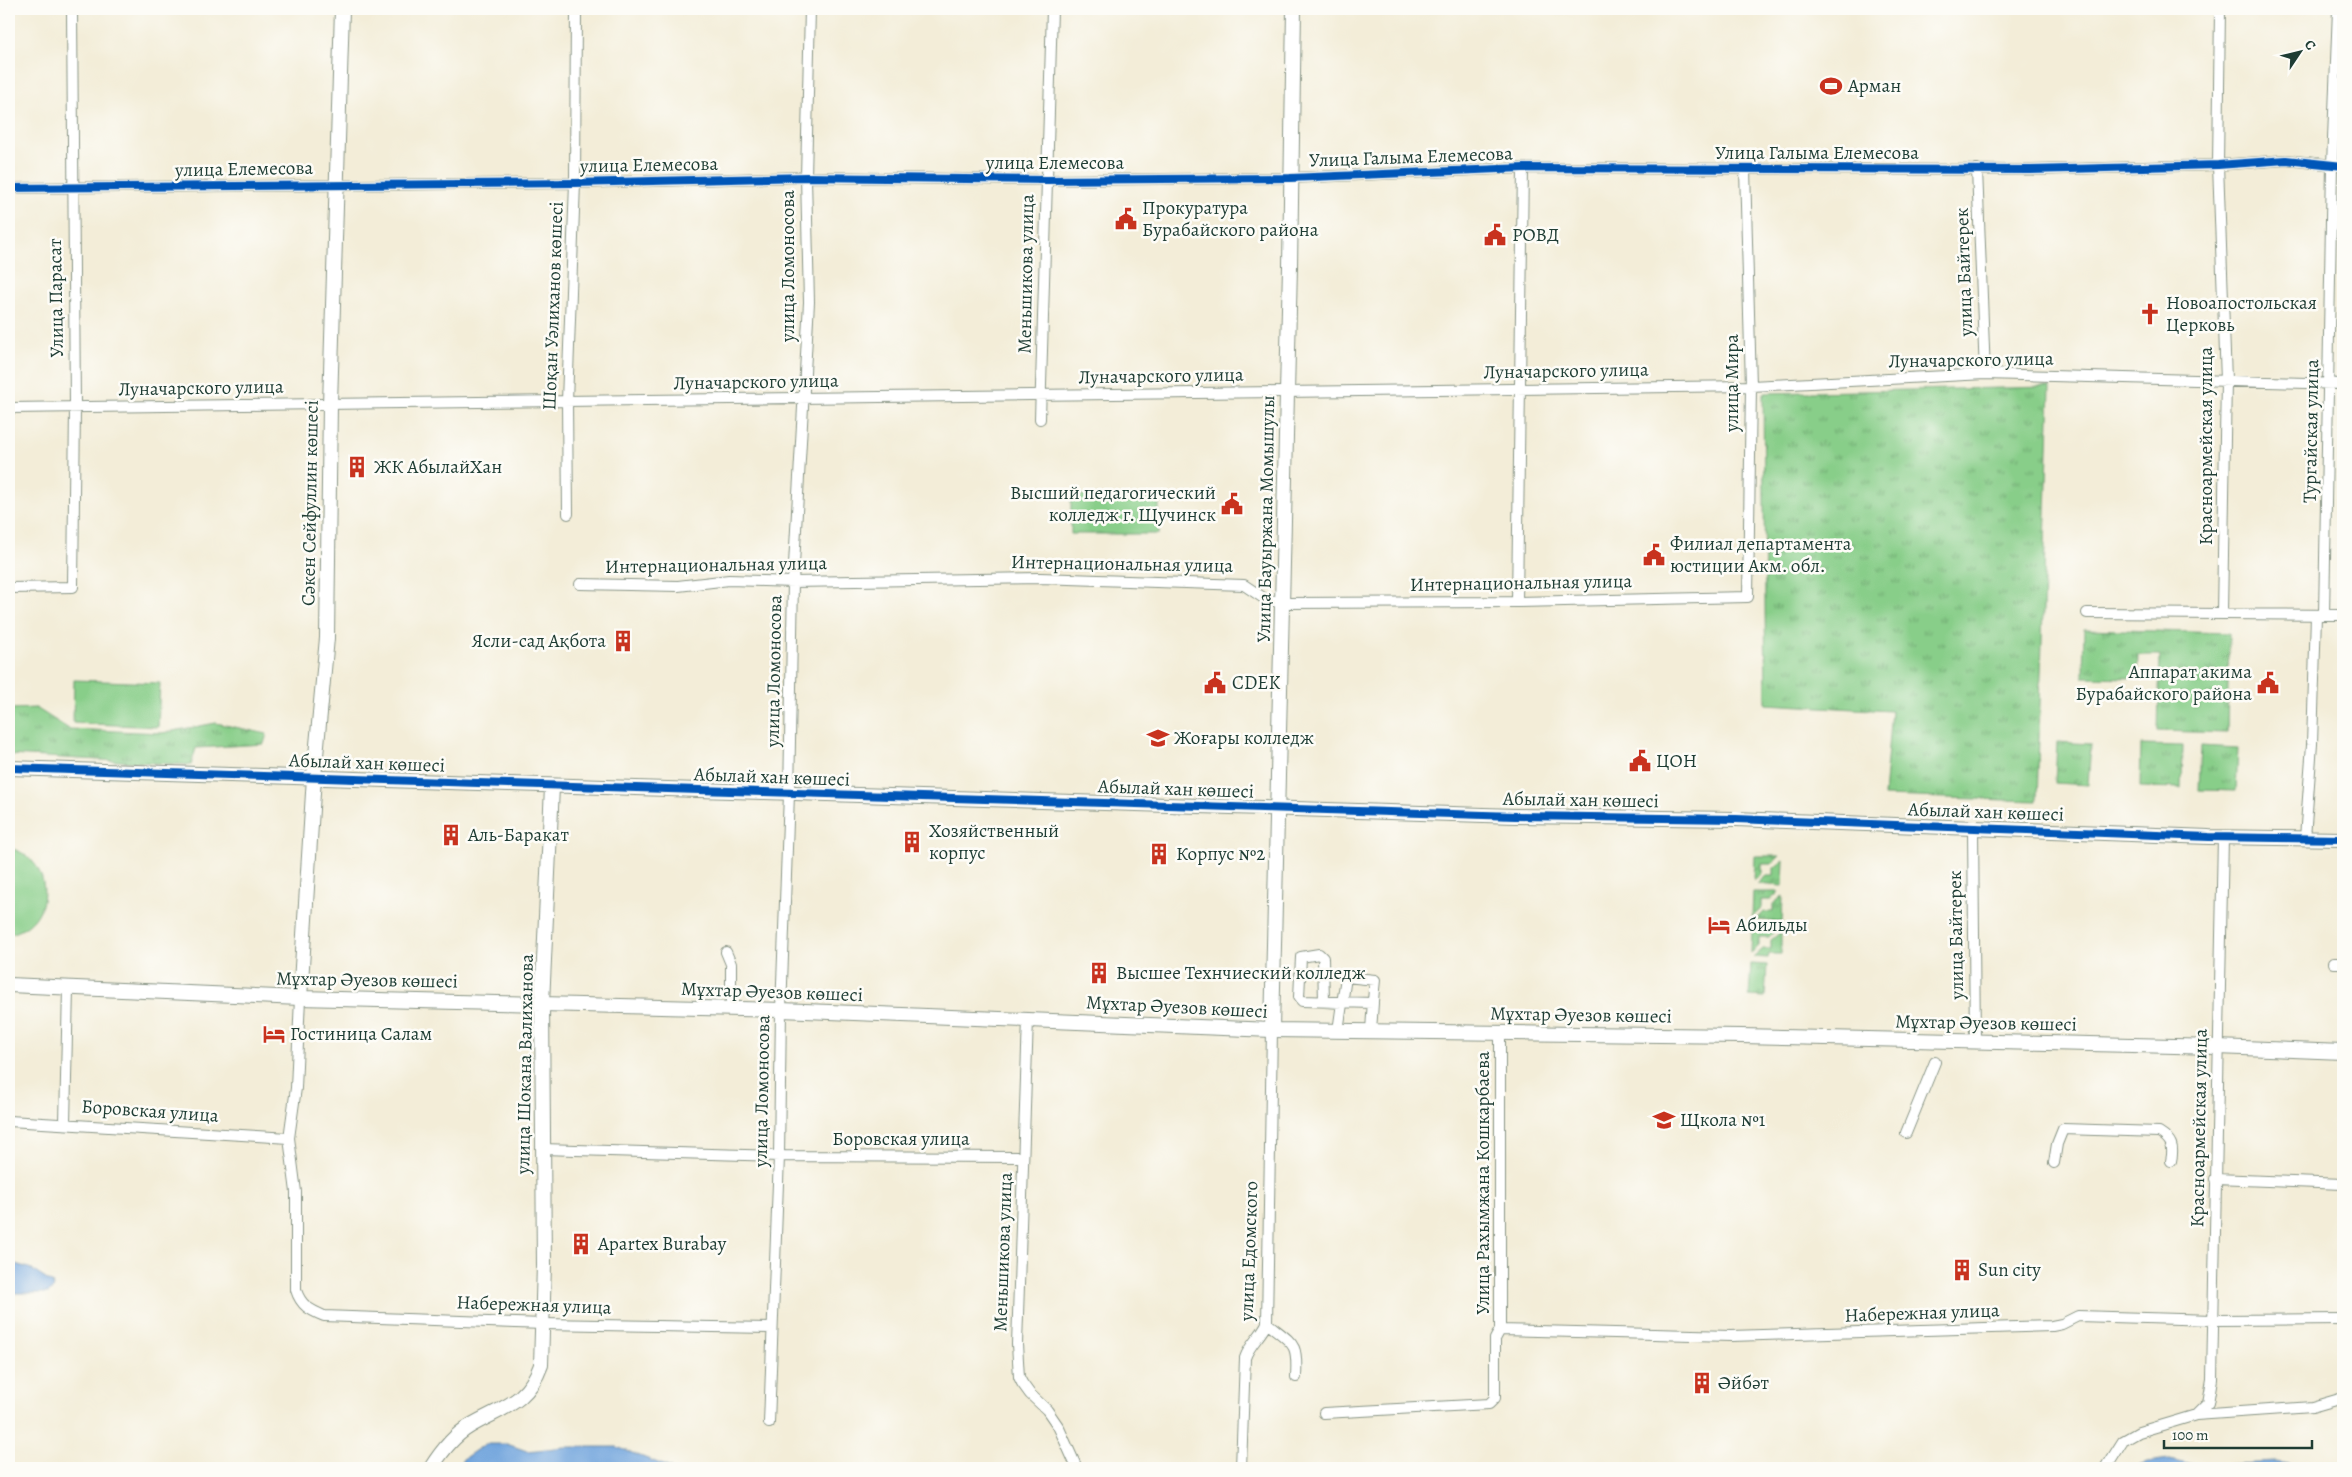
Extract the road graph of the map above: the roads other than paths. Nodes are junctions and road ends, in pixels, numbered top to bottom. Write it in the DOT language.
graph roads {
  1 [pos="72,9"];
  2 [pos="342,9"];
  3 [pos="576,9"];
  4 [pos="810,9"];
  5 [pos="1052,9"];
  6 [pos="1294,9"];
  7 [pos="2220,9"];
  8 [pos="2338,9"];
  9 [pos="2218,165"];
  10 [pos="2332,165"];
  11 [pos="2343,166"];
  12 [pos="1523,168"];
  13 [pos="1745,169"];
  14 [pos="1977,169"];
  15 [pos="806,178"];
  16 [pos="1290,178"];
  17 [pos="1046,180"];
  18 [pos="575,183"];
  19 [pos="338,184"];
  20 [pos="9,188"];
  21 [pos="73,188"];
  22 [pos="1985,374"];
  23 [pos="2226,380"];
  24 [pos="2329,384"];
  25 [pos="2343,384"];
  26 [pos="1751,386"];
  27 [pos="1520,389"];
  28 [pos="1288,392"];
  29 [pos="1041,395"];
  30 [pos="803,399"];
  31 [pos="567,401"];
  32 [pos="330,404"];
  33 [pos="75,407"];
  34 [pos="9,408"];
  35 [pos="1040,419"];
  36 [pos="568,514"];
  37 [pos="794,582"];
  38 [pos="580,584"];
  39 [pos="9,588"];
  40 [pos="1748,597"];
  41 [pos="1517,602"];
  42 [pos="1283,603"];
  43 [pos="2087,613"];
  44 [pos="2222,613"];
  45 [pos="2320,615"];
  46 [pos="2343,615"];
  47 [pos="9,768"];
  48 [pos="314,777"];
  49 [pos="552,787"];
  50 [pos="789,794"];
  51 [pos="1278,809"];
  52 [pos="1973,828"];
  53 [pos="2223,837"];
  54 [pos="2305,838"];
  55 [pos="2343,840"];
  56 [pos="726,952"];
  57 [pos="9,985"];
  58 [pos="68,988"];
  59 [pos="300,998"];
  60 [pos="1324,1002"];
  61 [pos="542,1003"];
  62 [pos="1342,1003"];
  63 [pos="1373,1003"];
  64 [pos="730,1008"];
  65 [pos="781,1010"];
  66 [pos="1028,1019"];
  67 [pos="1272,1030"];
  68 [pos="1338,1031"];
  69 [pos="1371,1031"];
  70 [pos="1500,1033"];
  71 [pos="1975,1042"];
  72 [pos="2217,1047"];
  73 [pos="2343,1052"];
  74 [pos="1935,1062"];
  75 [pos="9,1121"];
  76 [pos="65,1123"];
  77 [pos="1906,1133"];
  78 [pos="289,1138"];
  79 [pos="542,1149"];
  80 [pos="779,1156"];
  81 [pos="1023,1157"];
  82 [pos="2171,1161"];
  83 [pos="2054,1163"];
  84 [pos="2215,1179"];
  85 [pos="2343,1184"];
  86 [pos="2343,1319"];
  87 [pos="2213,1320"];
  88 [pos="1267,1323"];
  89 [pos="543,1324"];
  90 [pos="772,1328"];
  91 [pos="1500,1330"];
  92 [pos="1296,1378"];
  93 [pos="2343,1398"];
  94 [pos="1324,1413"];
  95 [pos="2196,1415"];
  96 [pos="769,1423"];
  97 [pos="431,1468"];
  98 [pos="1077,1468"];
  99 [pos="1241,1468"];
  100 [pos="2106,1468"];
  1 -- 21 [label="street, Улица Парасат"];
  2 -- 19 [label="street, Сәкен Сейфуллин көшесі"];
  3 -- 18 [label="street, Шоқан Уәлиханов көшесі"];
  4 -- 15 [label="street, улица Ломоносова"];
  5 -- 17 [label="street, Меньшикова улица"];
  6 -- 16 [label="street, Улица Бауыржана Момышулы"];
  7 -- 9 [label="street, Красноармейская улица"];
  8 -- 10 [label="street, Тургайская улица"];
  9 -- 10 [label="street, Улица Галыма Елемесова"];
  9 -- 14 [label="street, Улица Галыма Елемесова"];
  9 -- 23 [label="street, Красноармейская улица"];
  10 -- 11 [label="street, Улица Галыма Елемесова"];
  10 -- 24 [label="street, Тургайская улица"];
  12 -- 13 [label="street, Улица Галыма Елемесова"];
  12 -- 16 [label="street, Улица Галыма Елемесова"];
  12 -- 27 [label="street"];
  13 -- 14 [label="street, Улица Галыма Елемесова"];
  13 -- 26 [label="street, улица Мира"];
  14 -- 22 [label="street, улица Байтерек"];
  15 -- 17 [label="street, улица Елемесова"];
  15 -- 18 [label="street, улица Елемесова"];
  15 -- 30 [label="street, улица Ломоносова"];
  16 -- 17 [label="street, улица Елемесова"];
  16 -- 28 [label="street, Улица Бауыржана Момышулы"];
  17 -- 29 [label="street, Меньшикова улица"];
  18 -- 19 [label="street, улица Елемесова"];
  18 -- 31 [label="street, Шоқан Уәлиханов көшесі"];
  19 -- 21 [label="street, улица Елемесова"];
  19 -- 32 [label="street, Сәкен Сейфуллин көшесі"];
  20 -- 21 [label="street, улица Елемесова"];
  21 -- 33 [label="street, Улица Парасат"];
  22 -- 23 [label="street, Луначарского улица"];
  22 -- 26 [label="street, Луначарского улица"];
  23 -- 24 [label="street, Луначарского улица"];
  23 -- 44 [label="street, Красноармейская улица"];
  24 -- 25 [label="street, Луначарского улица"];
  24 -- 45 [label="street, Тургайская улица"];
  26 -- 27 [label="street, Луначарского улица"];
  26 -- 40 [label="street, улица Мира"];
  27 -- 28 [label="street, Луначарского улица"];
  27 -- 41 [label="street"];
  28 -- 29 [label="street, Луначарского улица"];
  28 -- 42 [label="street, Улица Бауыржана Момышулы"];
  29 -- 30 [label="street, Луначарского улица"];
  29 -- 35 [label="street, Меньшикова улица"];
  30 -- 31 [label="street, Луначарского улица"];
  30 -- 37 [label="street, улица Ломоносова"];
  31 -- 32 [label="street, Луначарского улица"];
  31 -- 36 [label="street, Шоқан Уәлиханов көшесі"];
  32 -- 33 [label="street, Луначарского улица"];
  32 -- 48 [label="street, Сәкен Сейфуллин көшесі"];
  33 -- 34 [label="street, Луначарского улица"];
  33 -- 39 [label="street, Улица Парасат"];
  37 -- 38 [label="street, Интернациональная улица"];
  37 -- 42 [label="street, Интернациональная улица"];
  37 -- 50 [label="street, улица Ломоносова"];
  40 -- 41 [label="street, Интернациональная улица"];
  41 -- 42 [label="street, Интернациональная улица"];
  42 -- 51 [label="street, Улица Бауыржана Момышулы"];
  43 -- 44 [label="street"];
  44 -- 45 [label="street"];
  45 -- 46 [label="street"];
  45 -- 54 [label="street, Тургайская улица"];
  47 -- 48 [label="street, Абылай хан көшесі"];
  48 -- 49 [label="street, Абылай хан көшесі"];
  48 -- 59 [label="street, Сәкен Сейфуллин көшесі"];
  49 -- 50 [label="street, Абылай хан көшесі"];
  49 -- 61 [label="street, улица Шокана Валиханова"];
  50 -- 51 [label="street, Абылай хан көшесі"];
  50 -- 65 [label="street, улица Ломоносова"];
  51 -- 52 [label="street, Абылай хан көшесі"];
  51 -- 67 [label="street, Улица Бауыржана Момышулы"];
  52 -- 53 [label="street, Абылай хан көшесі"];
  52 -- 71 [label="street, улица Байтерек"];
  53 -- 54 [label="street, Абылай хан көшесі"];
  53 -- 72 [label="street, Красноармейская улица"];
  54 -- 55 [label="street, Абылай хан көшесі"];
  56 -- 64 [label="street"];
  57 -- 58 [label="street, Мұхтар Әуезов көшесі"];
  58 -- 59 [label="street, Мұхтар Әуезов көшесі"];
  58 -- 76 [label="street"];
  59 -- 61 [label="street, Мұхтар Әуезов көшесі"];
  59 -- 78 [label="street"];
  60 -- 60 [label="street"];
  60 -- 62 [label="street"];
  61 -- 64 [label="street, Мұхтар Әуезов көшесі"];
  61 -- 79 [label="street, улица Шокана Валиханова"];
  62 -- 63 [label="street"];
  62 -- 63 [label="street"];
  62 -- 68 [label="street"];
  63 -- 69 [label="street"];
  64 -- 65 [label="street, Мұхтар Әуезов көшесі"];
  65 -- 66 [label="street, Мұхтар Әуезов көшесі"];
  65 -- 80 [label="street, улица Ломоносова"];
  66 -- 67 [label="street, Мұхтар Әуезов көшесі"];
  66 -- 81 [label="street, Меньшикова улица"];
  67 -- 68 [label="street, Мұхтар Әуезов көшесі"];
  67 -- 88 [label="street, улица Едомского"];
  68 -- 69 [label="street, Мұхтар Әуезов көшесі"];
  69 -- 70 [label="street, Мұхтар Әуезов көшесі"];
  70 -- 71 [label="street, Мұхтар Әуезов көшесі"];
  70 -- 91 [label="street, Улица Рахымжана Кошкарбаева"];
  71 -- 72 [label="street, Мұхтар Әуезов көшесі"];
  72 -- 73 [label="street, Мұхтар Әуезов көшесі"];
  72 -- 84 [label="street, Красноармейская улица"];
  74 -- 77 [label="street"];
  75 -- 76 [label="street, Боровская улица"];
  76 -- 78 [label="street, Боровская улица"];
  78 -- 89 [label="street, Набережная улица"];
  79 -- 80 [label="street, Боровская улица"];
  79 -- 89 [label="street, улица Шокана Валиханова"];
  80 -- 81 [label="street, Боровская улица"];
  80 -- 90 [label="street, улица Ломоносова"];
  81 -- 98 [label="street, Меньшикова улица"];
  82 -- 83 [label="street"];
  84 -- 85 [label="street"];
  84 -- 87 [label="street, Красноармейская улица"];
  86 -- 87 [label="street, Набережная улица"];
  87 -- 91 [label="street, Набережная улица"];
  87 -- 95 [label="street, Красноармейская улица"];
  88 -- 92 [label="street"];
  88 -- 99 [label="street, улица Едомского"];
  89 -- 90 [label="street, Набережная улица"];
  89 -- 97 [label="street, улица Шокана Валиханова"];
  90 -- 96 [label="street, улица Ломоносова"];
  91 -- 94 [label="street, Улица Рахымжана Кошкарбаева"];
  93 -- 95 [label="street"];
  95 -- 100 [label="street"];
}
